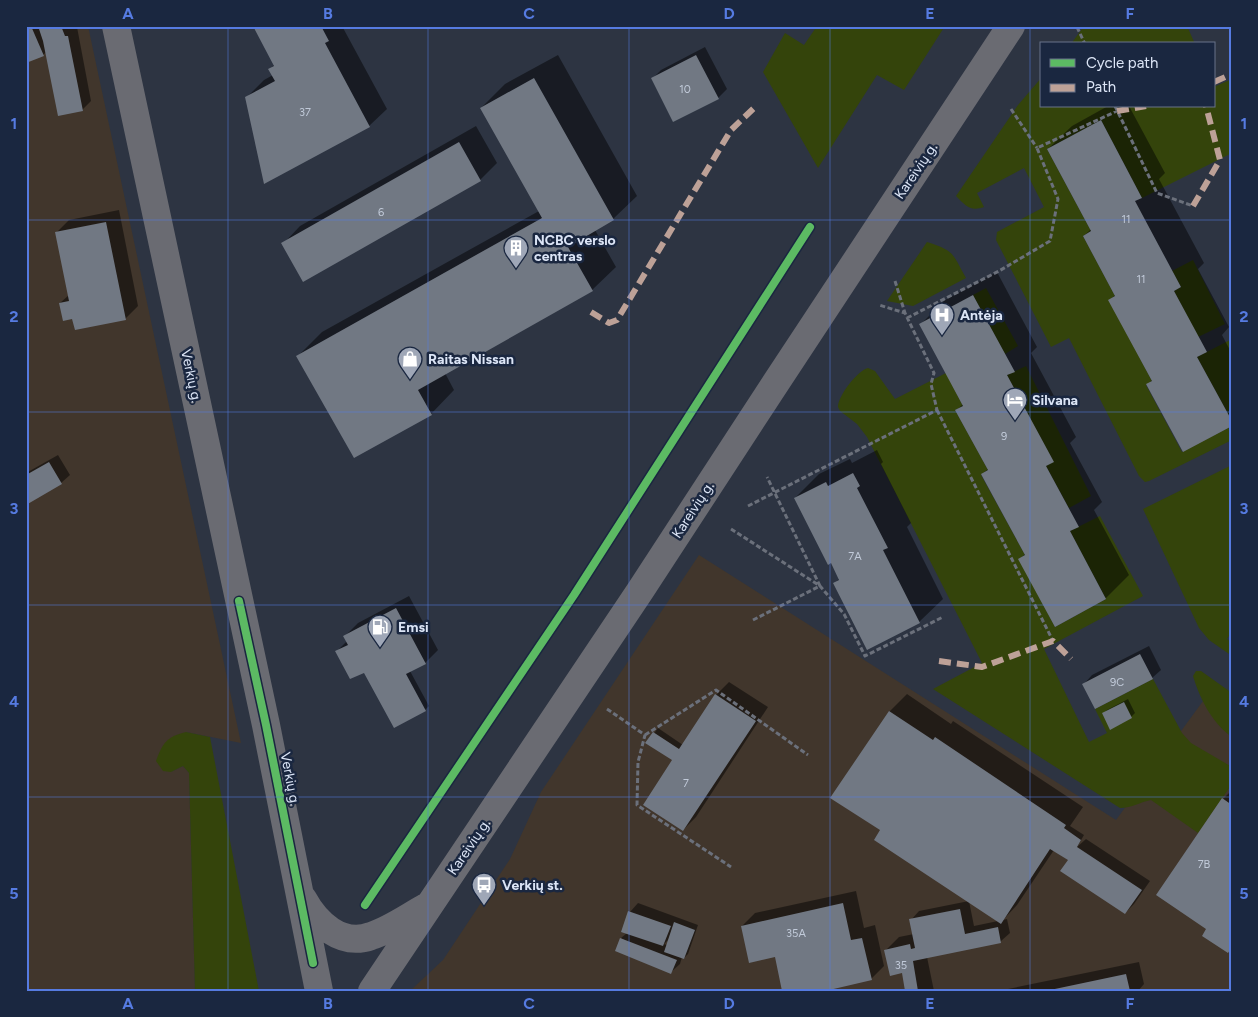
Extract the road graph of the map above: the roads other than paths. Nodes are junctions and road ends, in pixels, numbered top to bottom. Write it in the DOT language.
graph roads {
  1 [pos="116,26"];
  2 [pos="1011,26"];
  3 [pos="300,895"];
  4 [pos="429,906"];
  5 [pos="319,991"];
  6 [pos="372,991"];
  1 -- 3 [label="main road, Verkių g."];
  2 -- 4 [label="main road, Kareivių g."];
  3 -- 4 [label="main road"];
  3 -- 5 [label="main road, Verkių g."];
  4 -- 6 [label="main road, Kareivių g."];
}
